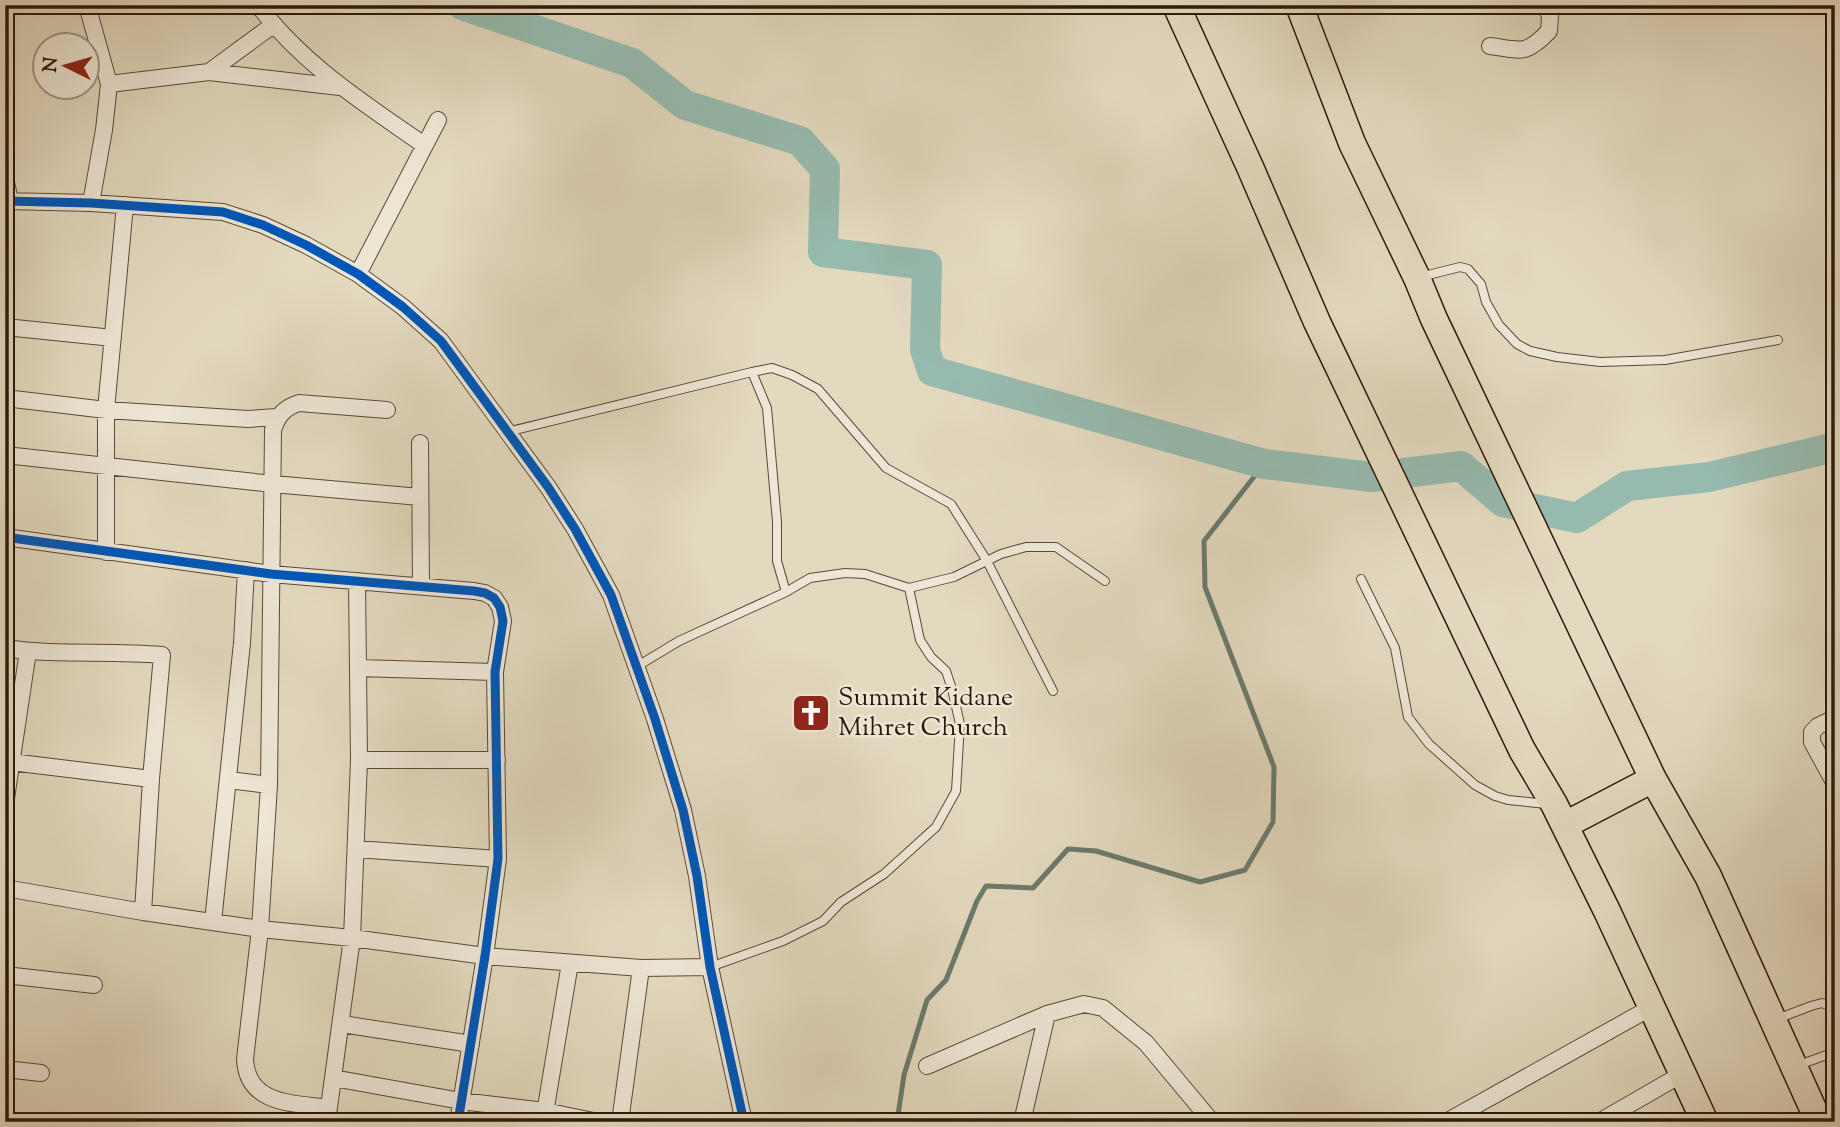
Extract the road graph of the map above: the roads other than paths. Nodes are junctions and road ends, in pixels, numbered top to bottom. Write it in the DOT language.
graph roads {
  1 [pos="88,5"];
  2 [pos="258,5"];
  3 [pos="1176,5"];
  4 [pos="1299,5"];
  5 [pos="1545,5"];
  6 [pos="273,25"];
  7 [pos="1490,46"];
  8 [pos="209,72"];
  9 [pos="109,83"];
  10 [pos="340,87"];
  11 [pos="438,120"];
  12 [pos="424,145"];
  13 [pos="5,178"];
  14 [pos="8,201"];
  15 [pos="91,203"];
  16 [pos="125,205"];
  17 [pos="358,274"];
  18 [pos="1418,278"];
  19 [pos="5,327"];
  20 [pos="113,338"];
  21 [pos="1778,340"];
  22 [pos="752,372"];
  23 [pos="5,398"];
  24 [pos="106,410"];
  25 [pos="387,410"];
  26 [pos="277,417"];
  27 [pos="508,432"];
  28 [pos="420,443"];
  29 [pos="5,454"];
  30 [pos="107,466"];
  31 [pos="273,484"];
  32 [pos="420,498"];
  33 [pos="5,537"];
  34 [pos="106,552"];
  35 [pos="987,562"];
  36 [pos="246,570"];
  37 [pos="271,574"];
  38 [pos="1361,579"];
  39 [pos="357,581"];
  40 [pos="1105,581"];
  41 [pos="421,585"];
  42 [pos="909,588"];
  43 [pos="786,592"];
  44 [pos="5,648"];
  45 [pos="28,652"];
  46 [pos="635,667"];
  47 [pos="358,668"];
  48 [pos="495,672"];
  49 [pos="1054,691"];
  50 [pos="1835,718"];
  51 [pos="359,760"];
  52 [pos="496,760"];
  53 [pos="11,762"];
  54 [pos="151,779"];
  55 [pos="1653,779"];
  56 [pos="229,780"];
  57 [pos="1835,784"];
  58 [pos="269,786"];
  59 [pos="5,805"];
  60 [pos="1559,815"];
  61 [pos="356,849"];
  62 [pos="498,859"];
  63 [pos="5,888"];
  64 [pos="143,912"];
  65 [pos="213,922"];
  66 [pos="260,929"];
  67 [pos="352,938"];
  68 [pos="485,956"];
  69 [pos="570,963"];
  70 [pos="710,967"];
  71 [pos="641,968"];
  72 [pos="5,975"];
  73 [pos="94,985"];
  74 [pos="1651,1007"];
  75 [pos="1047,1014"];
  76 [pos="1773,1021"];
  77 [pos="342,1024"];
  78 [pos="1835,1024"];
  79 [pos="471,1044"];
  80 [pos="1835,1052"];
  81 [pos="927,1066"];
  82 [pos="1793,1067"];
  83 [pos="5,1069"];
  84 [pos="41,1073"];
  85 [pos="1684,1073"];
  86 [pos="333,1078"];
  87 [pos="461,1101"];
  88 [pos="328,1115"];
  89 [pos="545,1117"];
  90 [pos="458,1122"];
  91 [pos="598,1122"];
  92 [pos="620,1122"];
  93 [pos="744,1122"];
  94 [pos="1022,1122"];
  95 [pos="1212,1122"];
  96 [pos="1446,1122"];
  97 [pos="1599,1122"];
  98 [pos="1705,1122"];
  99 [pos="1819,1122"];
  1 -- 9 [label="street"];
  2 -- 6 [label="street"];
  3 -- 60 [label="highway"];
  4 -- 18 [label="highway"];
  5 -- 7 [label="street"];
  6 -- 8 [label="street"];
  6 -- 10 [label="street"];
  8 -- 9 [label="street"];
  8 -- 10 [label="street"];
  9 -- 15 [label="street"];
  10 -- 12 [label="street"];
  11 -- 12 [label="street"];
  12 -- 17 [label="street"];
  13 -- 14 [label="street"];
  14 -- 15 [label="street"];
  15 -- 16 [label="street"];
  16 -- 17 [label="street"];
  16 -- 20 [label="street"];
  17 -- 27 [label="street"];
  18 -- 21 [label="lane"];
  18 -- 55 [label="highway"];
  19 -- 20 [label="street"];
  20 -- 24 [label="street"];
  22 -- 27 [label="lane"];
  22 -- 35 [label="lane"];
  22 -- 43 [label="lane"];
  23 -- 24 [label="street"];
  24 -- 26 [label="street"];
  24 -- 30 [label="street"];
  25 -- 26 [label="street"];
  26 -- 31 [label="street"];
  27 -- 46 [label="street"];
  28 -- 32 [label="street"];
  29 -- 30 [label="street"];
  30 -- 31 [label="street"];
  30 -- 34 [label="street"];
  31 -- 32 [label="street"];
  31 -- 37 [label="street"];
  32 -- 41 [label="street"];
  33 -- 34 [label="street"];
  34 -- 36 [label="street"];
  35 -- 40 [label="lane"];
  35 -- 42 [label="lane"];
  35 -- 49 [label="lane"];
  36 -- 37 [label="street"];
  36 -- 56 [label="street"];
  37 -- 39 [label="street"];
  37 -- 58 [label="street"];
  38 -- 60 [label="lane"];
  39 -- 41 [label="street"];
  39 -- 47 [label="street"];
  41 -- 48 [label="street"];
  42 -- 43 [label="lane"];
  42 -- 70 [label="lane"];
  43 -- 46 [label="lane"];
  44 -- 45 [label="street"];
  45 -- 53 [label="street"];
  45 -- 54 [label="street"];
  46 -- 70 [label="street"];
  47 -- 48 [label="street"];
  47 -- 51 [label="street"];
  48 -- 52 [label="street"];
  50 -- 57 [label="street"];
  51 -- 52 [label="street"];
  51 -- 61 [label="street"];
  52 -- 62 [label="street"];
  53 -- 54 [label="street"];
  53 -- 59 [label="street"];
  54 -- 64 [label="street"];
  55 -- 60 [label="highway"];
  55 -- 76 [label="highway"];
  56 -- 58 [label="street"];
  56 -- 65 [label="street"];
  58 -- 66 [label="street"];
  60 -- 74 [label="highway"];
  61 -- 62 [label="street"];
  61 -- 67 [label="street"];
  62 -- 68 [label="street"];
  63 -- 64 [label="street"];
  64 -- 65 [label="street"];
  65 -- 66 [label="street"];
  66 -- 67 [label="street"];
  66 -- 88 [label="street"];
  67 -- 68 [label="street"];
  67 -- 77 [label="street"];
  68 -- 69 [label="street"];
  68 -- 79 [label="street"];
  69 -- 71 [label="street"];
  69 -- 89 [label="street"];
  70 -- 71 [label="street"];
  70 -- 93 [label="street"];
  71 -- 92 [label="street"];
  72 -- 73 [label="street"];
  74 -- 85 [label="highway"];
  74 -- 96 [label="street"];
  75 -- 81 [label="street"];
  75 -- 94 [label="street"];
  75 -- 95 [label="street"];
  76 -- 78 [label="lane"];
  76 -- 82 [label="highway"];
  77 -- 79 [label="street"];
  77 -- 86 [label="street"];
  79 -- 87 [label="street"];
  80 -- 82 [label="lane"];
  82 -- 99 [label="highway"];
  83 -- 84 [label="street"];
  85 -- 97 [label="street"];
  85 -- 98 [label="highway"];
  86 -- 87 [label="street"];
  86 -- 88 [label="street"];
  87 -- 89 [label="street"];
  87 -- 90 [label="street"];
  89 -- 91 [label="street"];
}
